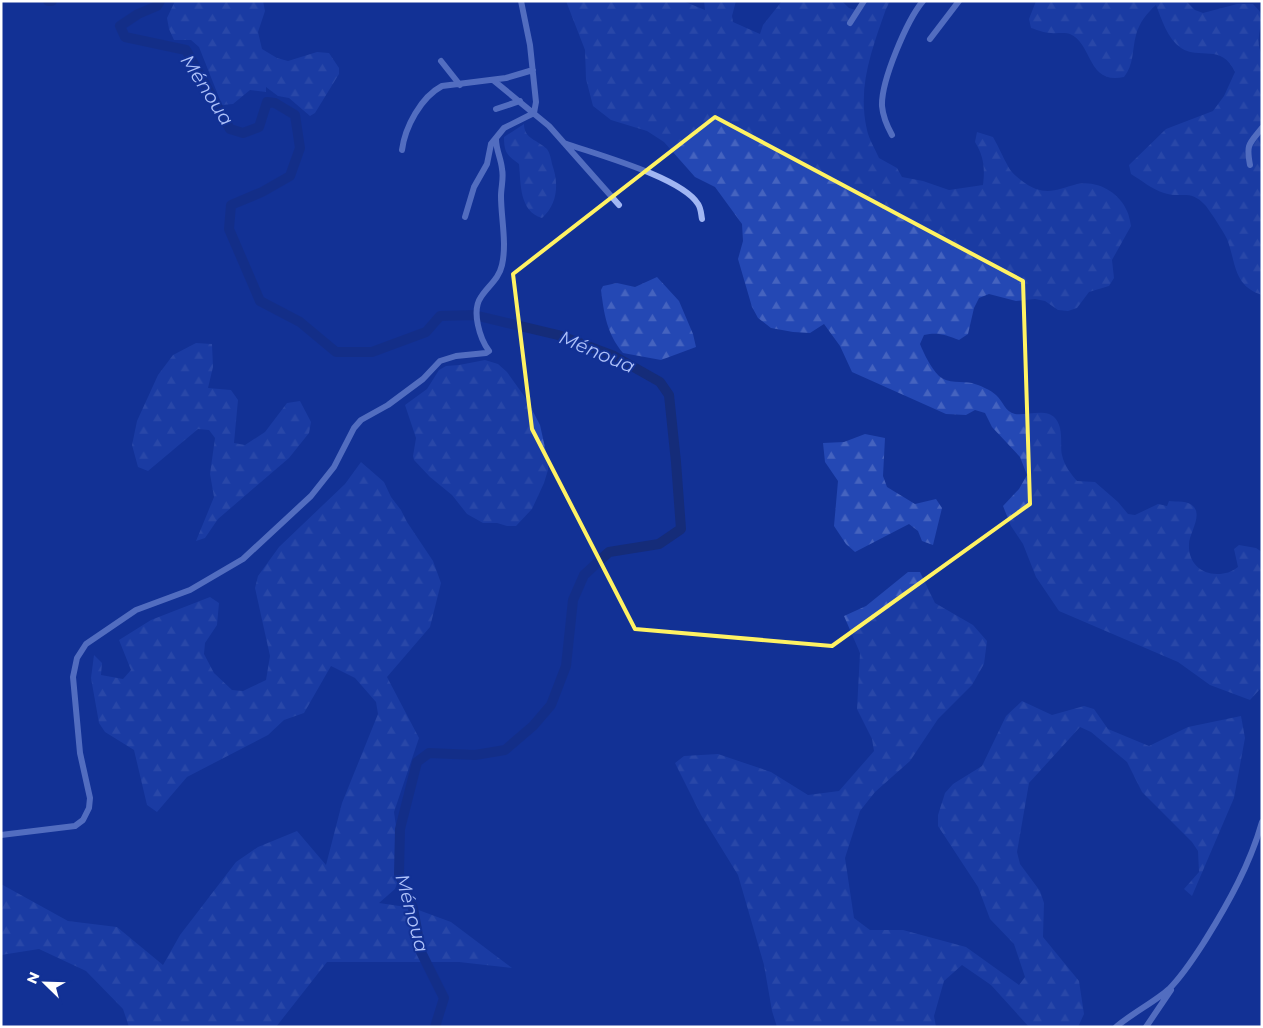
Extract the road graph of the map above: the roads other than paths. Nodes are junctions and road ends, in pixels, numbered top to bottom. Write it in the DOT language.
graph roads {
  1 [pos="521,1"];
  2 [pos="864,1"];
  3 [pos="923,1"];
  4 [pos="959,1"];
  5 [pos="850,23"];
  6 [pos="930,40"];
  7 [pos="442,61"];
  8 [pos="533,70"];
  9 [pos="494,80"];
  10 [pos="460,84"];
  11 [pos="520,101"];
  12 [pos="496,109"];
  13 [pos="534,112"];
  14 [pos="1262,128"];
  15 [pos="892,135"];
  16 [pos="496,139"];
  17 [pos="563,143"];
  18 [pos="402,150"];
  19 [pos="1250,165"];
  20 [pos="619,205"];
  21 [pos="465,217"];
  22 [pos="702,219"];
  23 [pos="1262,822"];
  24 [pos="1,836"];
  25 [pos="1181,975"];
  26 [pos="1116,1027"];
  27 [pos="1146,1027"];
  1 -- 8 [label="street"];
  2 -- 5 [label="street"];
  3 -- 15 [label="street"];
  4 -- 6 [label="street"];
  7 -- 10 [label="street"];
  8 -- 9 [label="street"];
  8 -- 13 [label="street"];
  9 -- 10 [label="street"];
  9 -- 11 [label="street"];
  10 -- 18 [label="street"];
  11 -- 12 [label="street"];
  11 -- 13 [label="street"];
  13 -- 16 [label="street"];
  13 -- 17 [label="street"];
  14 -- 19 [label="street"];
  16 -- 21 [label="street"];
  16 -- 24 [label="street"];
  17 -- 20 [label="street"];
  17 -- 22 [label="street"];
  23 -- 25 [label="street"];
  25 -- 26 [label="street"];
  25 -- 27 [label="street"];
}
